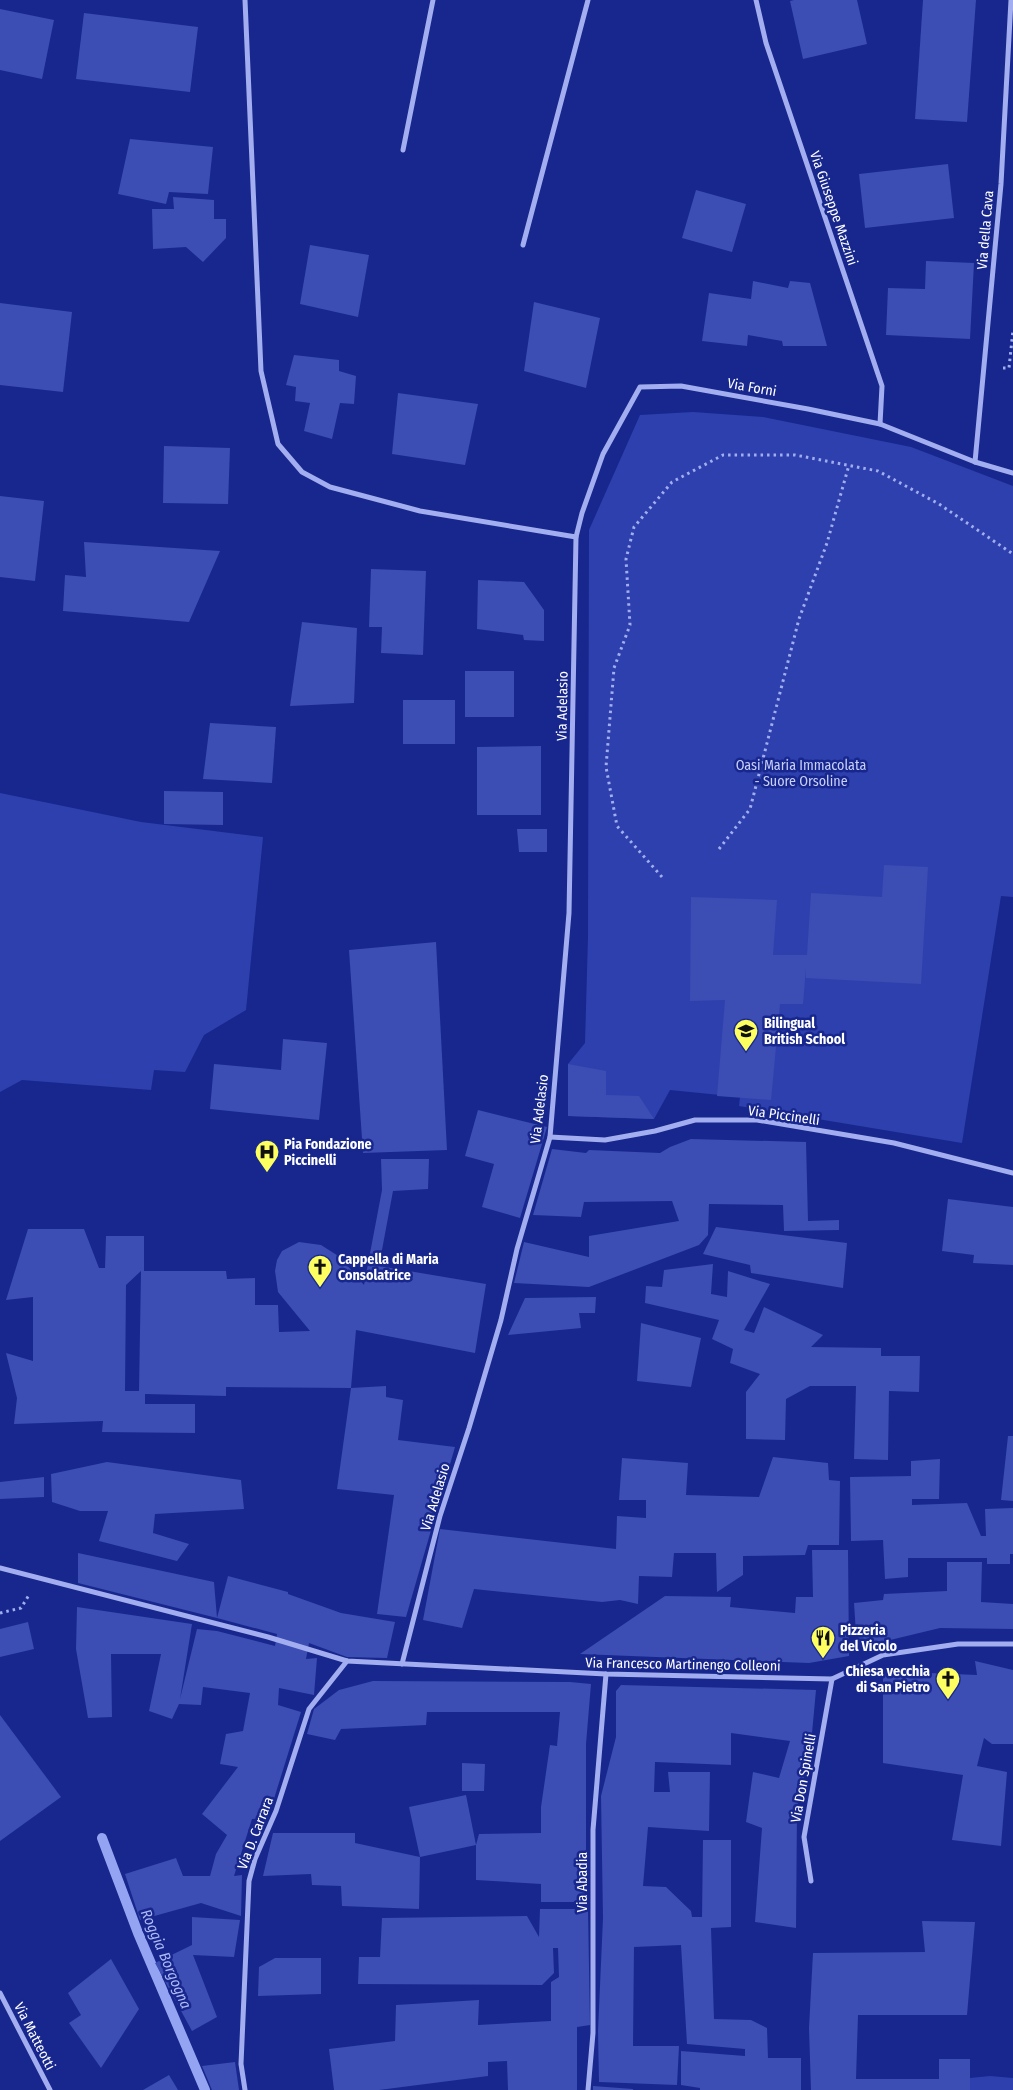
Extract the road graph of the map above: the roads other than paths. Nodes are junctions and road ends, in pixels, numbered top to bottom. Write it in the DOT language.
graph roads {
  1 [pos="245,0"];
  2 [pos="433,0"];
  3 [pos="588,0"];
  4 [pos="756,0"];
  5 [pos="1011,0"];
  6 [pos="403,150"];
  7 [pos="523,245"];
  8 [pos="880,424"];
  9 [pos="975,462"];
  10 [pos="1013,473"];
  11 [pos="576,537"];
  12 [pos="550,1137"];
  13 [pos="1013,1173"];
  14 [pos="0,1568"];
  15 [pos="1013,1644"];
  16 [pos="347,1661"];
  17 [pos="402,1664"];
  18 [pos="606,1674"];
  19 [pos="832,1679"];
  20 [pos="810,1881"];
  21 [pos="0,1993"];
  22 [pos="50,2090"];
  23 [pos="245,2090"];
  24 [pos="588,2090"];
  1 -- 11 [label="street"];
  2 -- 6 [label="street"];
  3 -- 7 [label="street"];
  4 -- 8 [label="street, Via Giuseppe Mazzini"];
  5 -- 9 [label="street, Via della Cava"];
  8 -- 9 [label="street, Via Forni"];
  8 -- 11 [label="street, Via Forni"];
  9 -- 10 [label="street, Via Forni"];
  11 -- 12 [label="street, Via Adelasio"];
  12 -- 13 [label="street, Via Piccinelli"];
  12 -- 17 [label="street, Via Adelasio"];
  14 -- 16 [label="street, Via Francesco Martinengo Colleoni"];
  15 -- 19 [label="street, Via Francesco Martinengo Colleoni"];
  16 -- 17 [label="street, Via Francesco Martinengo Colleoni"];
  16 -- 23 [label="street, Via D. Carrara"];
  17 -- 18 [label="street, Via Francesco Martinengo Colleoni"];
  18 -- 19 [label="street, Via Francesco Martinengo Colleoni"];
  18 -- 24 [label="street, Via Abadia"];
  19 -- 20 [label="street, Via Don Spinelli"];
  21 -- 22 [label="street, Via Matteotti"];
}
